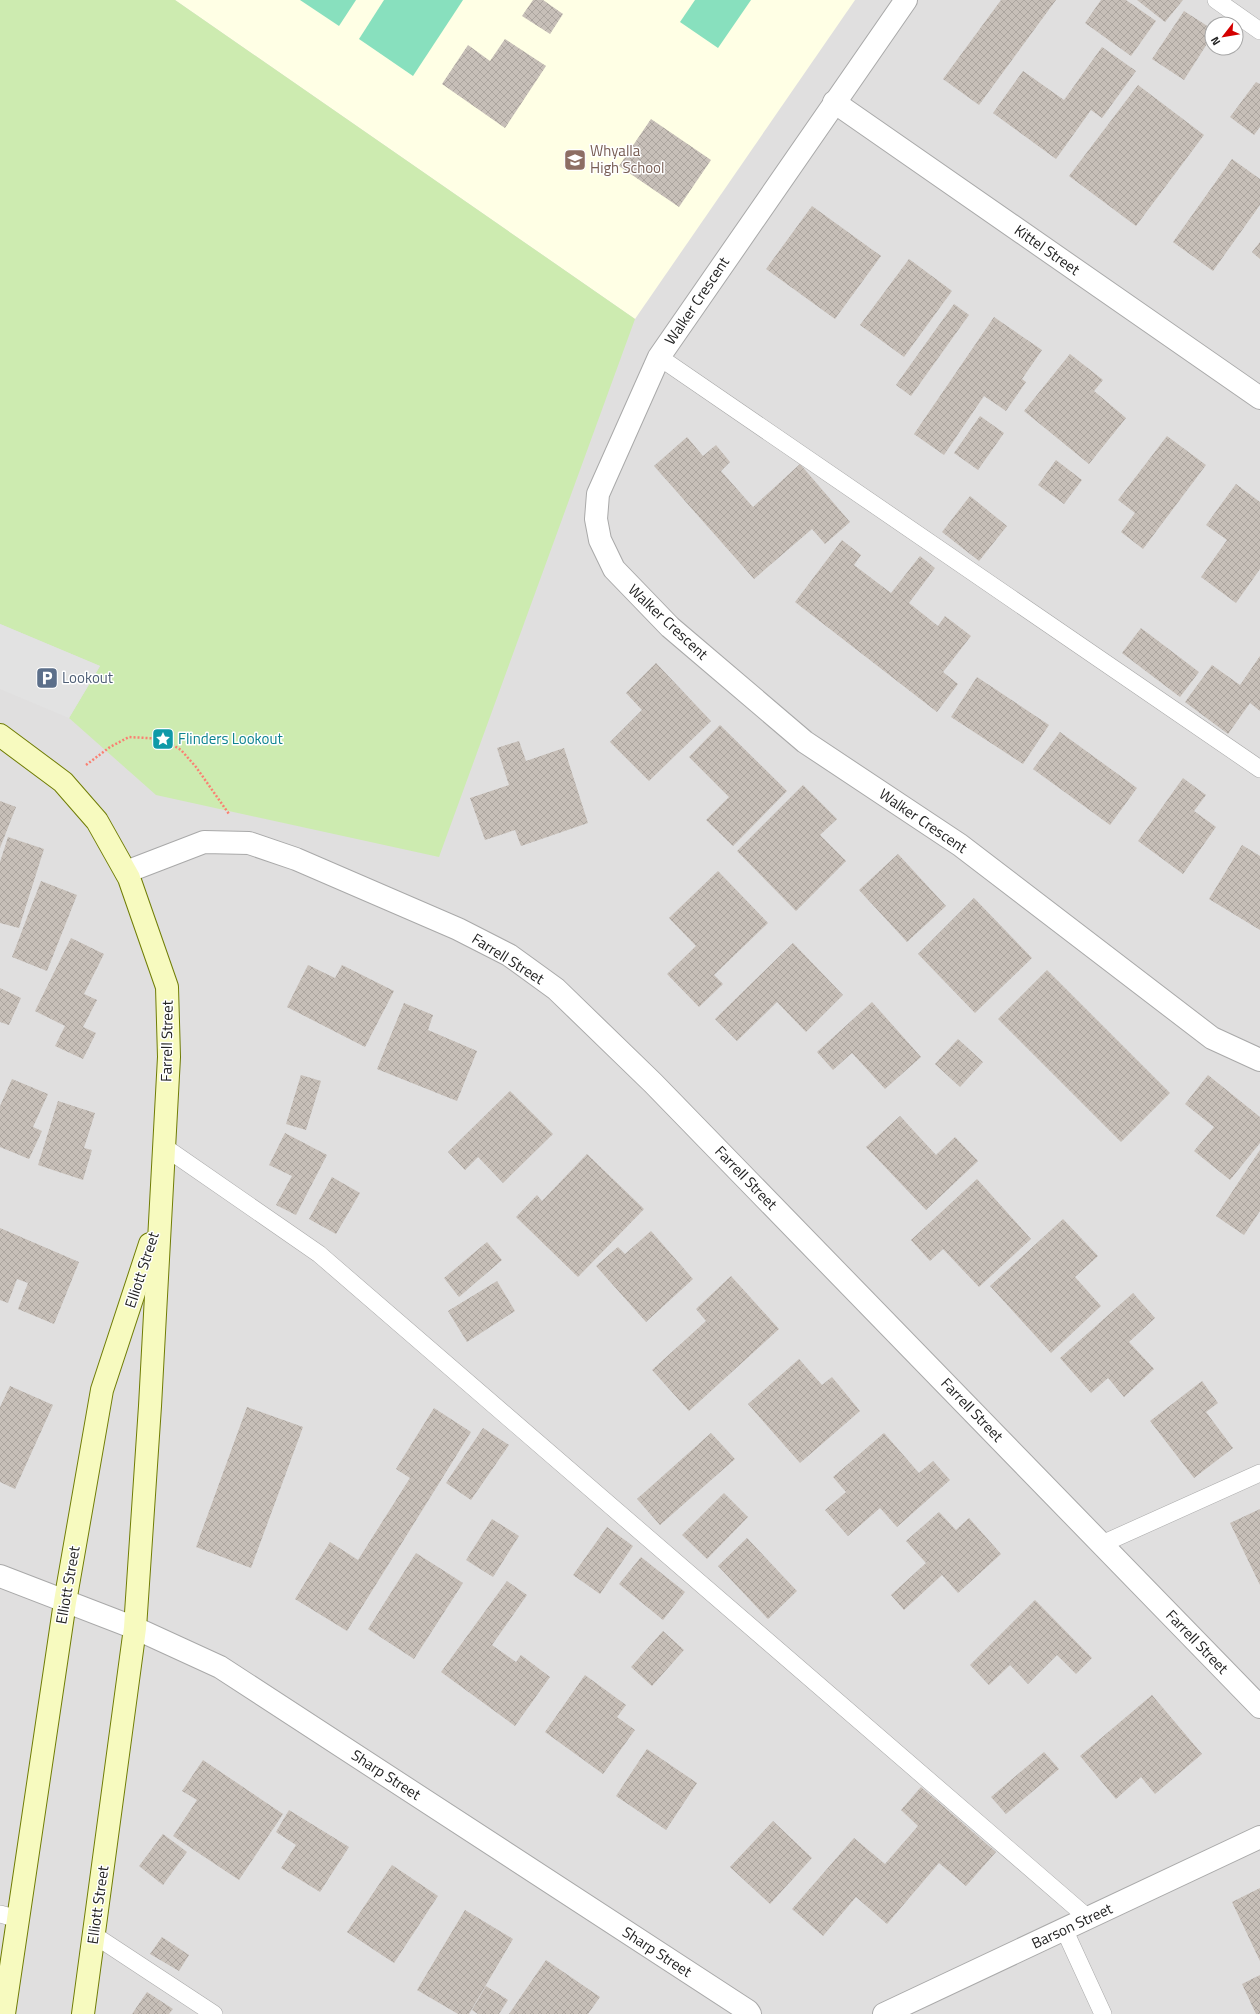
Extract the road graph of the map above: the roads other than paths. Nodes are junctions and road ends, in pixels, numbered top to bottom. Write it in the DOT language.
graph roads {
  1 [pos="906,0"];
  2 [pos="1216,0"];
  3 [pos="1260,31"];
  4 [pos="834,102"];
  5 [pos="659,357"];
  6 [pos="1260,398"];
  7 [pos="0,735"];
  8 [pos="1260,769"];
  9 [pos="126,872"];
  10 [pos="1260,1060"];
  11 [pos="163,1146"];
  12 [pos="159,1218"];
  13 [pos="1260,1473"];
  14 [pos="1102,1544"];
  15 [pos="0,1576"];
  16 [pos="65,1602"];
  17 [pos="135,1628"];
  18 [pos="1260,1707"];
  19 [pos="1260,1837"];
  20 [pos="9,1917"];
  21 [pos="1088,1918"];
  22 [pos="1064,1929"];
  23 [pos="94,1935"];
  24 [pos="4,2014"];
  25 [pos="83,2014"];
  26 [pos="214,2014"];
  27 [pos="750,2014"];
  28 [pos="884,2014"];
  29 [pos="1103,2014"];
  1 -- 4 [label="street, Walker Crescent"];
  2 -- 3 [label="lane"];
  4 -- 5 [label="street, Walker Crescent"];
  4 -- 6 [label="street, Kittel Street"];
  5 -- 8 [label="lane"];
  5 -- 10 [label="street, Walker Crescent"];
  7 -- 9 [label="main road, Farrell Street"];
  9 -- 11 [label="main road, Farrell Street"];
  9 -- 14 [label="street, Farrell Street"];
  11 -- 12 [label="main road, Farrell Street"];
  11 -- 21 [label="lane"];
  12 -- 16 [label="main road, Elliott Street"];
  12 -- 17 [label="main road, Elliott Street"];
  13 -- 14 [label="lane"];
  14 -- 18 [label="street, Farrell Street"];
  15 -- 16 [label="street, Sharp Street"];
  16 -- 17 [label="street, Sharp Street"];
  16 -- 20 [label="main road, Elliott Street"];
  17 -- 23 [label="main road, Elliott Street"];
  17 -- 27 [label="street, Sharp Street"];
  19 -- 21 [label="street, Barson Street"];
  20 -- 24 [label="main road, Elliott Street"];
  21 -- 22 [label="street, Barson Street"];
  22 -- 28 [label="street, Barson Street"];
  22 -- 29 [label="lane"];
  23 -- 25 [label="main road, Elliott Street"];
  23 -- 26 [label="lane"];
}
